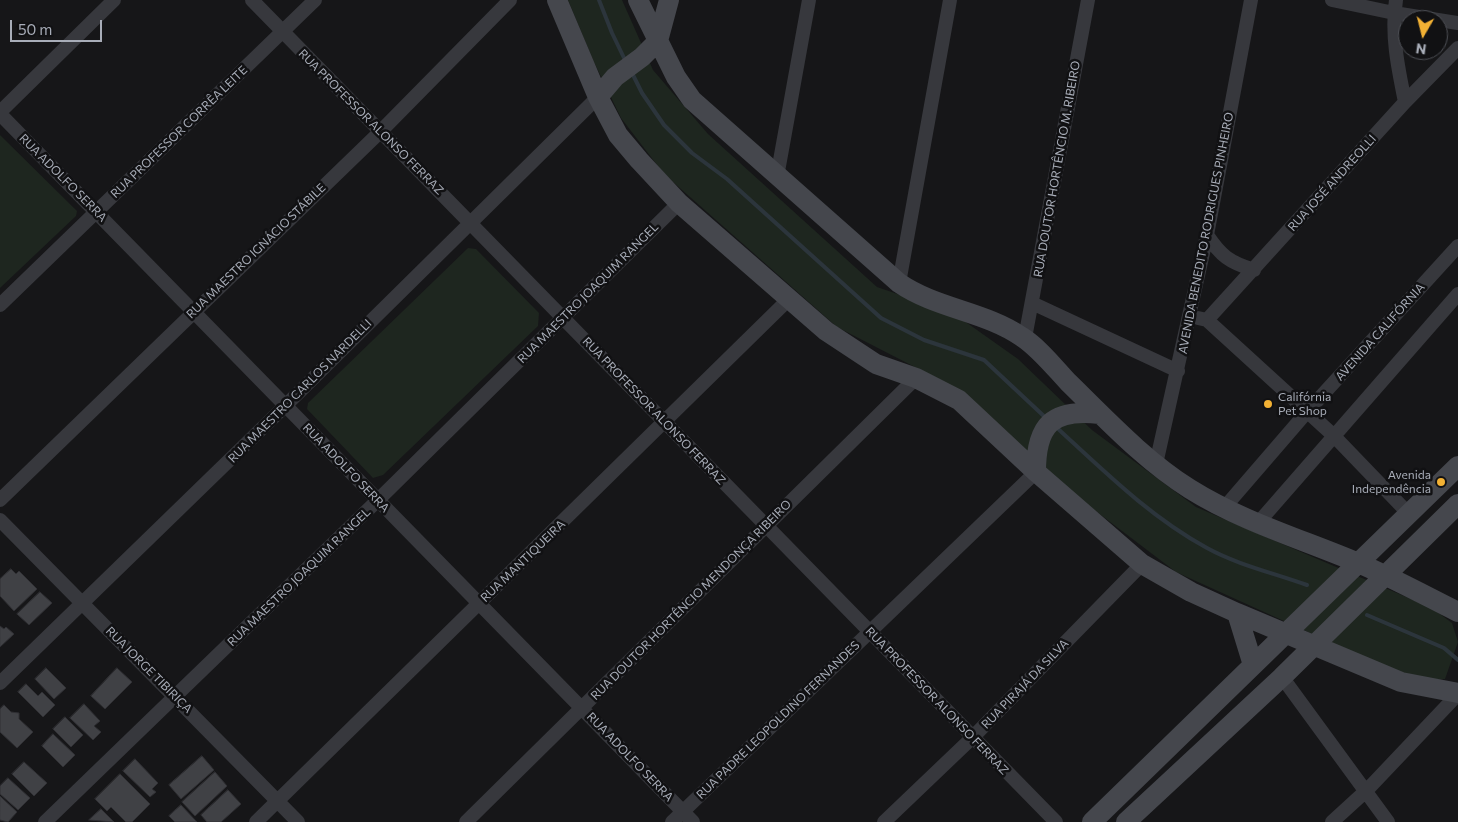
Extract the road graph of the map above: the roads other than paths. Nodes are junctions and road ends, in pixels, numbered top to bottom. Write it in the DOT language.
graph roads {
  1 [pos="114,0"];
  2 [pos="252,0"];
  3 [pos="315,0"];
  4 [pos="510,0"];
  5 [pos="557,0"];
  6 [pos="638,0"];
  7 [pos="669,0"];
  8 [pos="808,0"];
  9 [pos="950,0"];
  10 [pos="1088,0"];
  11 [pos="1251,0"];
  12 [pos="1332,0"];
  13 [pos="1395,7"];
  14 [pos="1458,23"];
  15 [pos="283,32"];
  16 [pos="658,41"];
  17 [pos="1458,48"];
  18 [pos="598,97"];
  19 [pos="1405,102"];
  20 [pos="0,113"];
  21 [pos="380,131"];
  22 [pos="777,177"];
  23 [pos="678,203"];
  24 [pos="96,211"];
  25 [pos="470,222"];
  26 [pos="1207,235"];
  27 [pos="1458,246"];
  28 [pos="1254,270"];
  29 [pos="898,283"];
  30 [pos="1458,294"];
  31 [pos="789,299"];
  32 [pos="1032,303"];
  33 [pos="0,305"];
  34 [pos="194,311"];
  35 [pos="1190,316"];
  36 [pos="563,317"];
  37 [pos="1207,320"];
  38 [pos="1025,338"];
  39 [pos="1178,371"];
  40 [pos="916,378"];
  41 [pos="285,406"];
  42 [pos="1306,413"];
  43 [pos="1100,414"];
  44 [pos="664,422"];
  45 [pos="1333,435"];
  46 [pos="1156,464"];
  47 [pos="1458,466"];
  48 [pos="1036,472"];
  49 [pos="0,500"];
  50 [pos="378,500"];
  51 [pos="1458,504"];
  52 [pos="1224,508"];
  53 [pos="1409,514"];
  54 [pos="0,520"];
  55 [pos="1258,523"];
  56 [pos="767,526"];
  57 [pos="1414,547"];
  58 [pos="1358,563"];
  59 [pos="1142,564"];
  60 [pos="1386,576"];
  61 [pos="1419,592"];
  62 [pos="82,603"];
  63 [pos="479,604"];
  64 [pos="1458,612"];
  65 [pos="1237,613"];
  66 [pos="869,631"];
  67 [pos="1285,634"];
  68 [pos="1315,646"];
  69 [pos="1253,665"];
  70 [pos="1282,677"];
  71 [pos="0,683"];
  72 [pos="1458,694"];
  73 [pos="175,696"];
  74 [pos="582,708"];
  75 [pos="973,737"];
  76 [pos="1367,790"];
  77 [pos="277,801"];
  78 [pos="683,812"];
  79 [pos="45,822"];
  80 [pos="256,822"];
  81 [pos="298,822"];
  82 [pos="466,822"];
  83 [pos="672,822"];
  84 [pos="693,822"];
  85 [pos="884,822"];
  86 [pos="1056,822"];
  87 [pos="1092,822"];
  88 [pos="1126,822"];
  89 [pos="1332,822"];
  90 [pos="1388,822"];
  1 -- 20 [label="street"];
  2 -- 15 [label="street, RUA PROFESSOR ALONSO FERRAZ"];
  3 -- 15 [label="street, RUA PROFESSOR CORRÊA LEITE"];
  4 -- 21 [label="street, RUA MAESTRO IGNÁCIO STÁBILE"];
  5 -- 18 [label="street"];
  6 -- 16 [label="street"];
  7 -- 16 [label="street"];
  8 -- 22 [label="street"];
  9 -- 29 [label="street"];
  10 -- 32 [label="street, RUA DOUTOR HORTÊNCIO M. RIBEIRO"];
  11 -- 26 [label="street, AVENIDA BENEDITO RODRIGUES PINHEIRO"];
  12 -- 13 [label="street"];
  13 -- 14 [label="street"];
  13 -- 19 [label="street"];
  15 -- 21 [label="street, RUA PROFESSOR ALONSO FERRAZ"];
  15 -- 24 [label="street, RUA PROFESSOR CORRÊA LEITE"];
  16 -- 18 [label="street"];
  16 -- 22 [label="street"];
  17 -- 19 [label="street, RUA JOSÉ ANDREOLLI"];
  18 -- 23 [label="street"];
  18 -- 25 [label="street, RUA MAESTRO CARLOS NARDELLI"];
  19 -- 28 [label="street, RUA JOSÉ ANDREOLLI"];
  20 -- 24 [label="street, RUA ADOLFO SERRA"];
  21 -- 25 [label="street, RUA PROFESSOR ALONSO FERRAZ"];
  21 -- 34 [label="street, RUA MAESTRO IGNÁCIO STÁBILE"];
  22 -- 29 [label="street"];
  23 -- 31 [label="street"];
  23 -- 36 [label="street, RUA MAESTRO JOAQUIM RANGEL"];
  24 -- 33 [label="street, RUA PROFESSOR CORRÊA LEITE"];
  24 -- 34 [label="street, RUA ADOLFO SERRA"];
  25 -- 36 [label="street, RUA PROFESSOR ALONSO FERRAZ"];
  25 -- 41 [label="street, RUA MAESTRO CARLOS NARDELLI"];
  26 -- 28 [label="street"];
  26 -- 35 [label="street, AVENIDA BENEDITO RODRIGUES PINHEIRO"];
  27 -- 42 [label="street, AVENIDA CALIFÓRNIA"];
  28 -- 37 [label="street, RUA JOSÉ ANDREOLLI"];
  29 -- 38 [label="street"];
  30 -- 45 [label="street"];
  31 -- 40 [label="street"];
  31 -- 44 [label="street, RUA MANTIQUEIRA"];
  32 -- 38 [label="street, RUA DOUTOR HORTÊNCIO M. RIBEIRO"];
  32 -- 39 [label="street"];
  34 -- 41 [label="street, RUA ADOLFO SERRA"];
  34 -- 49 [label="street, RUA MAESTRO IGNÁCIO STÁBILE"];
  35 -- 37 [label="street"];
  35 -- 39 [label="street, AVENIDA BENEDITO RODRIGUES PINHEIRO"];
  36 -- 44 [label="street, RUA PROFESSOR ALONSO FERRAZ"];
  36 -- 50 [label="street, RUA MAESTRO JOAQUIM RANGEL"];
  37 -- 42 [label="street"];
  38 -- 43 [label="street"];
  39 -- 46 [label="street, AVENIDA BENEDITO RODRIGUES PINHEIRO"];
  40 -- 48 [label="street"];
  40 -- 56 [label="street, RUA DOUTOR HORTÊNCIO MENDONÇA RIBEIRO"];
  41 -- 50 [label="street, RUA ADOLFO SERRA"];
  41 -- 62 [label="street, RUA MAESTRO CARLOS NARDELLI"];
  42 -- 45 [label="street"];
  42 -- 52 [label="street, AVENIDA CALIFÓRNIA"];
  43 -- 46 [label="street"];
  43 -- 48 [label="street"];
  44 -- 56 [label="street, RUA PROFESSOR ALONSO FERRAZ"];
  44 -- 63 [label="street, RUA MANTIQUEIRA"];
  45 -- 53 [label="street"];
  45 -- 55 [label="street"];
  46 -- 52 [label="street"];
  47 -- 53 [label="street"];
  48 -- 59 [label="street"];
  48 -- 66 [label="street, RUA PADRE LEOPOLDINO FERNANDES"];
  50 -- 63 [label="street, RUA ADOLFO SERRA"];
  50 -- 73 [label="street, RUA MAESTRO JOAQUIM RANGEL"];
  51 -- 57 [label="street"];
  52 -- 55 [label="street"];
  53 -- 58 [label="street"];
  54 -- 62 [label="street, RUA JORGE TIBIRIÇA"];
  55 -- 58 [label="street"];
  56 -- 66 [label="street, RUA PROFESSOR ALONSO FERRAZ"];
  56 -- 74 [label="street, RUA DOUTOR HORTÊNCIO MENDONÇA RIBEIRO"];
  57 -- 60 [label="street"];
  57 -- 61 [label="street"];
  58 -- 60 [label="street"];
  58 -- 67 [label="street"];
  59 -- 65 [label="street"];
  59 -- 75 [label="street, RUA PIRAJÁ DA SILVA"];
  60 -- 61 [label="street"];
  60 -- 68 [label="street"];
  61 -- 64 [label="street"];
  62 -- 71 [label="street, RUA MAESTRO CARLOS NARDELLI"];
  62 -- 73 [label="street, RUA JORGE TIBIRIÇA"];
  63 -- 74 [label="street, RUA ADOLFO SERRA"];
  63 -- 77 [label="street, RUA MANTIQUEIRA"];
  65 -- 67 [label="street"];
  65 -- 69 [label="street"];
  66 -- 75 [label="street, RUA PROFESSOR ALONSO FERRAZ"];
  66 -- 78 [label="street, RUA PADRE LEOPOLDINO FERNANDES"];
  67 -- 68 [label="street"];
  67 -- 69 [label="street"];
  68 -- 70 [label="street"];
  68 -- 72 [label="street"];
  69 -- 87 [label="street"];
  70 -- 76 [label="street"];
  70 -- 88 [label="street"];
  72 -- 76 [label="street"];
  73 -- 77 [label="street, RUA JORGE TIBIRIÇA"];
  73 -- 79 [label="street, RUA MAESTRO JOAQUIM RANGEL"];
  74 -- 78 [label="street, RUA ADOLFO SERRA"];
  74 -- 82 [label="street, RUA DOUTOR HORTÊNCIO MENDONÇA RIBEIRO"];
  75 -- 85 [label="street, RUA PIRAJÁ DA SILVA"];
  75 -- 86 [label="street, RUA PROFESSOR ALONSO FERRAZ"];
  76 -- 89 [label="street"];
  76 -- 90 [label="street"];
  77 -- 80 [label="street, RUA MANTIQUEIRA"];
  77 -- 81 [label="street, RUA JORGE TIBIRIÇA"];
  78 -- 83 [label="street, RUA PADRE LEOPOLDINO FERNANDES"];
  78 -- 84 [label="street, RUA ADOLFO SERRA"];
}
